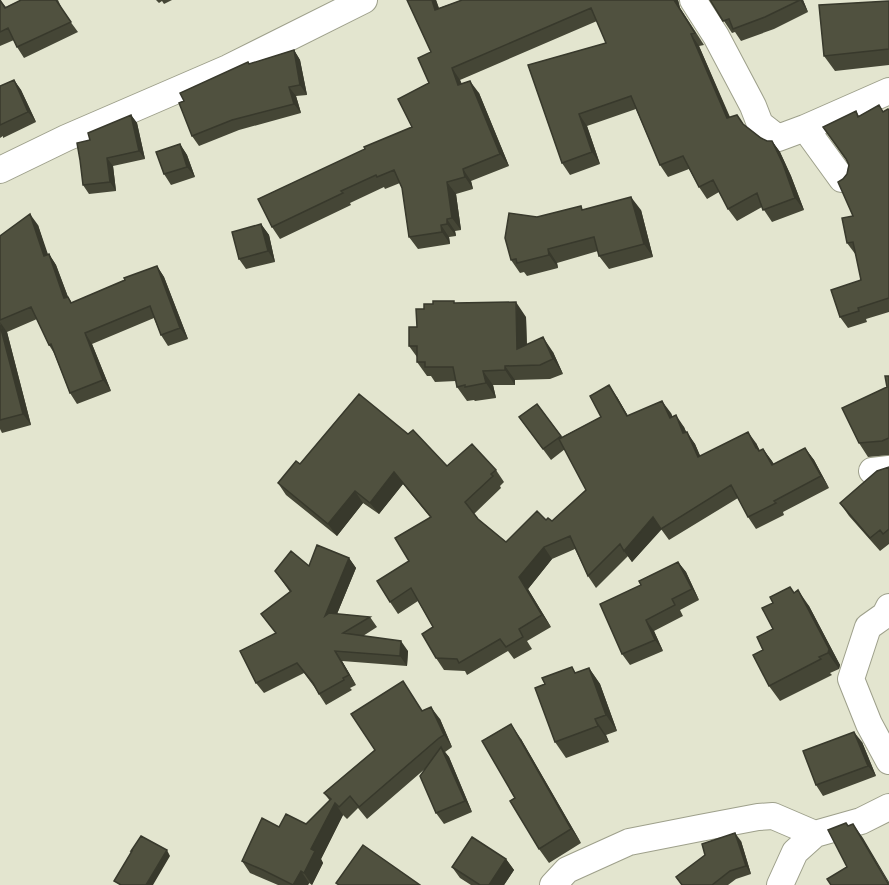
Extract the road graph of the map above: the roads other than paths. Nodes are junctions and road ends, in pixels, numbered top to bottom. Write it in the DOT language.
graph roads {
  1 [pos="364,0"];
  2 [pos="693,0"];
  3 [pos="889,91"];
  4 [pos="804,128"];
  5 [pos="0,170"];
  6 [pos="842,179"];
  7 [pos="889,607"];
  8 [pos="889,761"];
  9 [pos="889,807"];
  10 [pos="815,834"];
  11 [pos="553,885"];
  12 [pos="780,885"];
  1 -- 5 [label="street"];
  2 -- 4 [label="street"];
  3 -- 4 [label="street"];
  4 -- 6 [label="street"];
  7 -- 8 [label="street"];
  9 -- 10 [label="street"];
  10 -- 11 [label="street"];
  10 -- 12 [label="street"];
}
